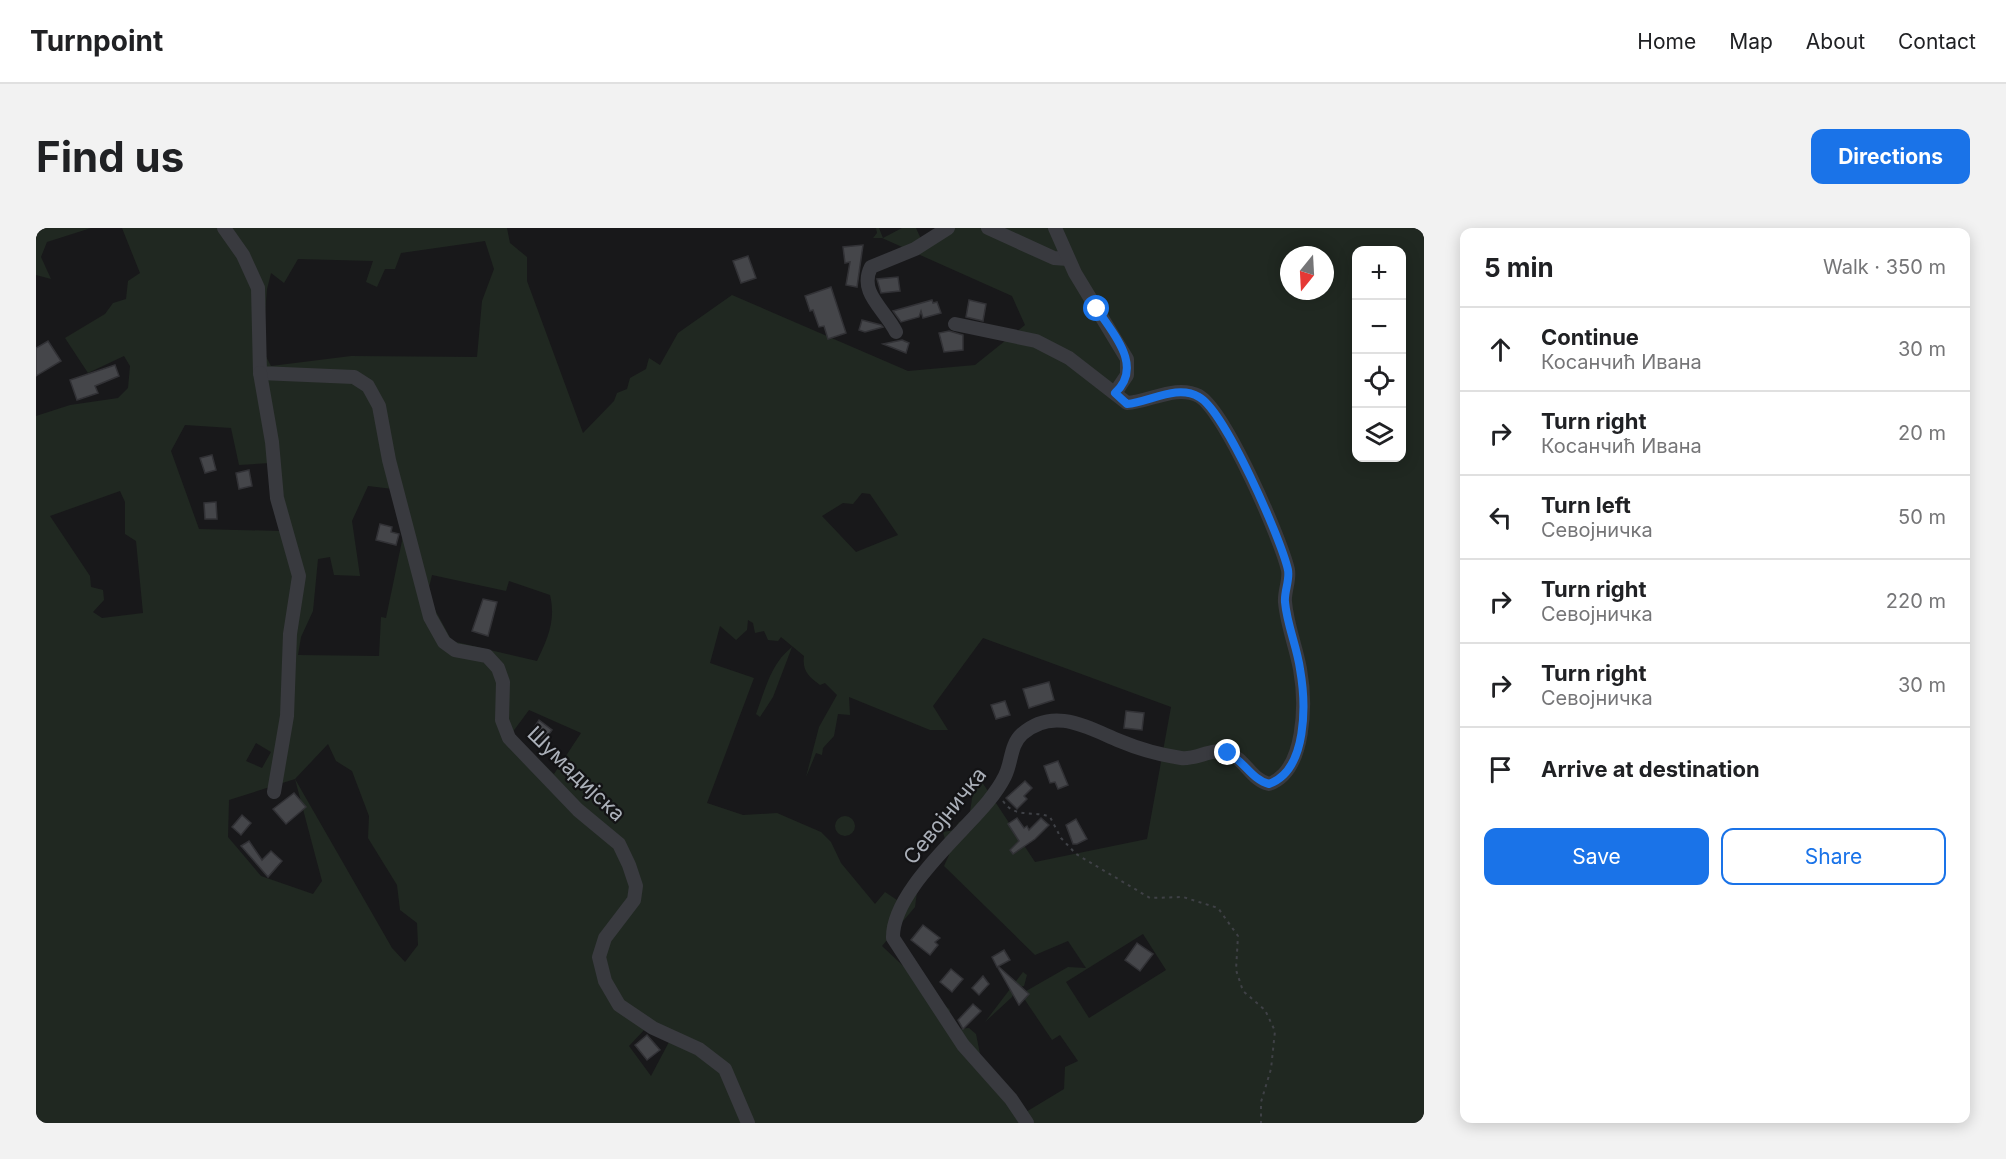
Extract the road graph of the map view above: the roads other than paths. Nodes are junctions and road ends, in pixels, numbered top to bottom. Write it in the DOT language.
graph roads {
  1 [pos="224,228"];
  2 [pos="948,228"];
  3 [pos="988,228"];
  4 [pos="1055,228"];
  5 [pos="1068,259"];
  6 [pos="955,324"];
  7 [pos="896,332"];
  8 [pos="260,373"];
  9 [pos="1115,393"];
  10 [pos="274,792"];
  11 [pos="748,1123"];
  12 [pos="1028,1123"];
  1 -- 8 [label="street"];
  2 -- 7 [label="street"];
  3 -- 5 [label="street"];
  4 -- 5 [label="street"];
  5 -- 9 [label="street"];
  6 -- 9 [label="street"];
  8 -- 10 [label="street"];
  8 -- 11 [label="street, Шумадијска"];
  9 -- 12 [label="street, Севојничка"];
}
